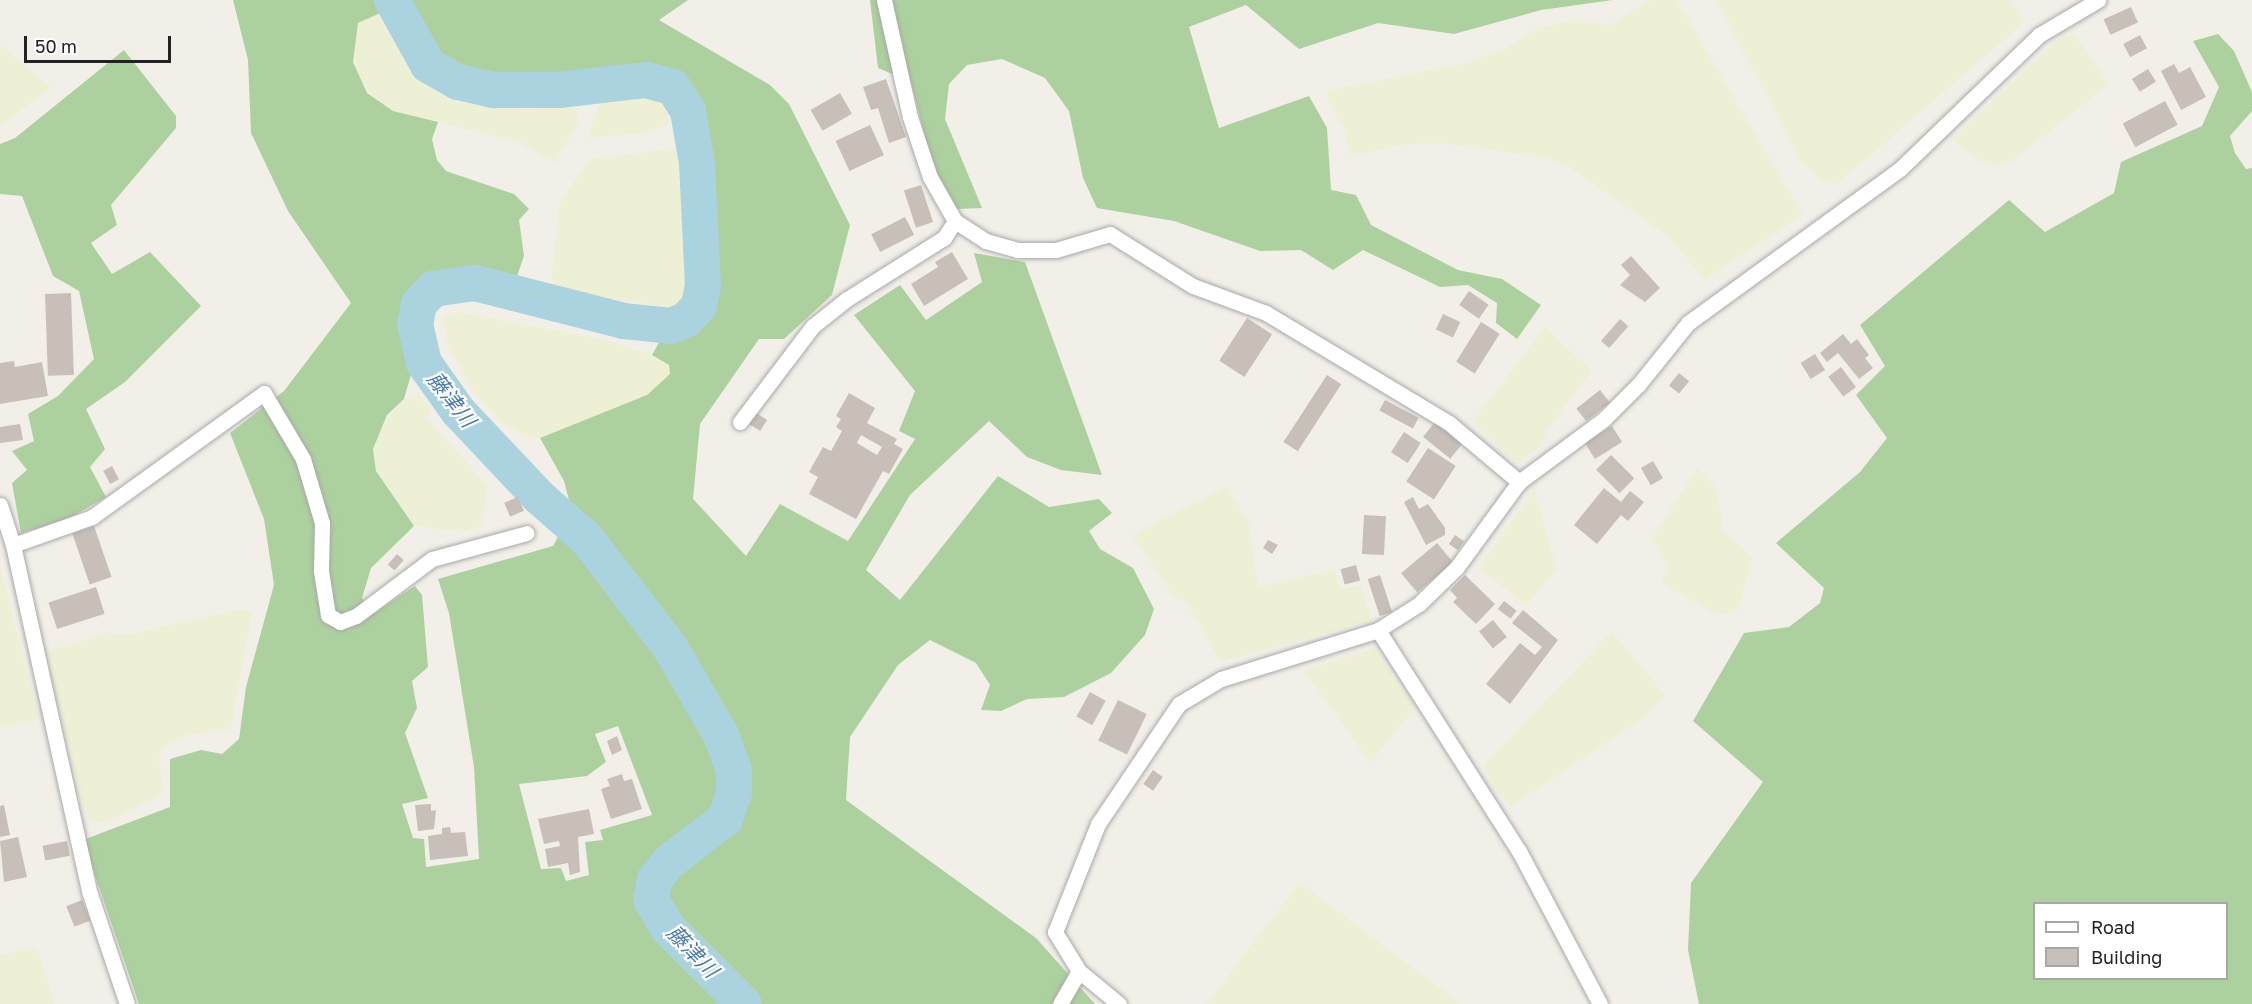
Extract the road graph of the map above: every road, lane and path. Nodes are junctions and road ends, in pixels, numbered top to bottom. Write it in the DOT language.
graph roads {
  1 [pos="884,0"];
  2 [pos="2098,0"];
  3 [pos="955,221"];
  4 [pos="740,422"];
  5 [pos="1519,482"];
  6 [pos="0,505"];
  7 [pos="527,533"];
  8 [pos="14,545"];
  9 [pos="1378,630"];
  10 [pos="1079,971"];
  11 [pos="126,1004"];
  12 [pos="1060,1004"];
  13 [pos="1119,1004"];
  14 [pos="1600,1004"];
  1 -- 3 [label="street"];
  2 -- 5 [label="street"];
  3 -- 4 [label="street"];
  3 -- 5 [label="street"];
  5 -- 9 [label="street"];
  6 -- 8 [label="street"];
  7 -- 8 [label="street"];
  8 -- 11 [label="street"];
  9 -- 10 [label="street"];
  9 -- 14 [label="street"];
  10 -- 12 [label="street"];
  10 -- 13 [label="street"];
}
